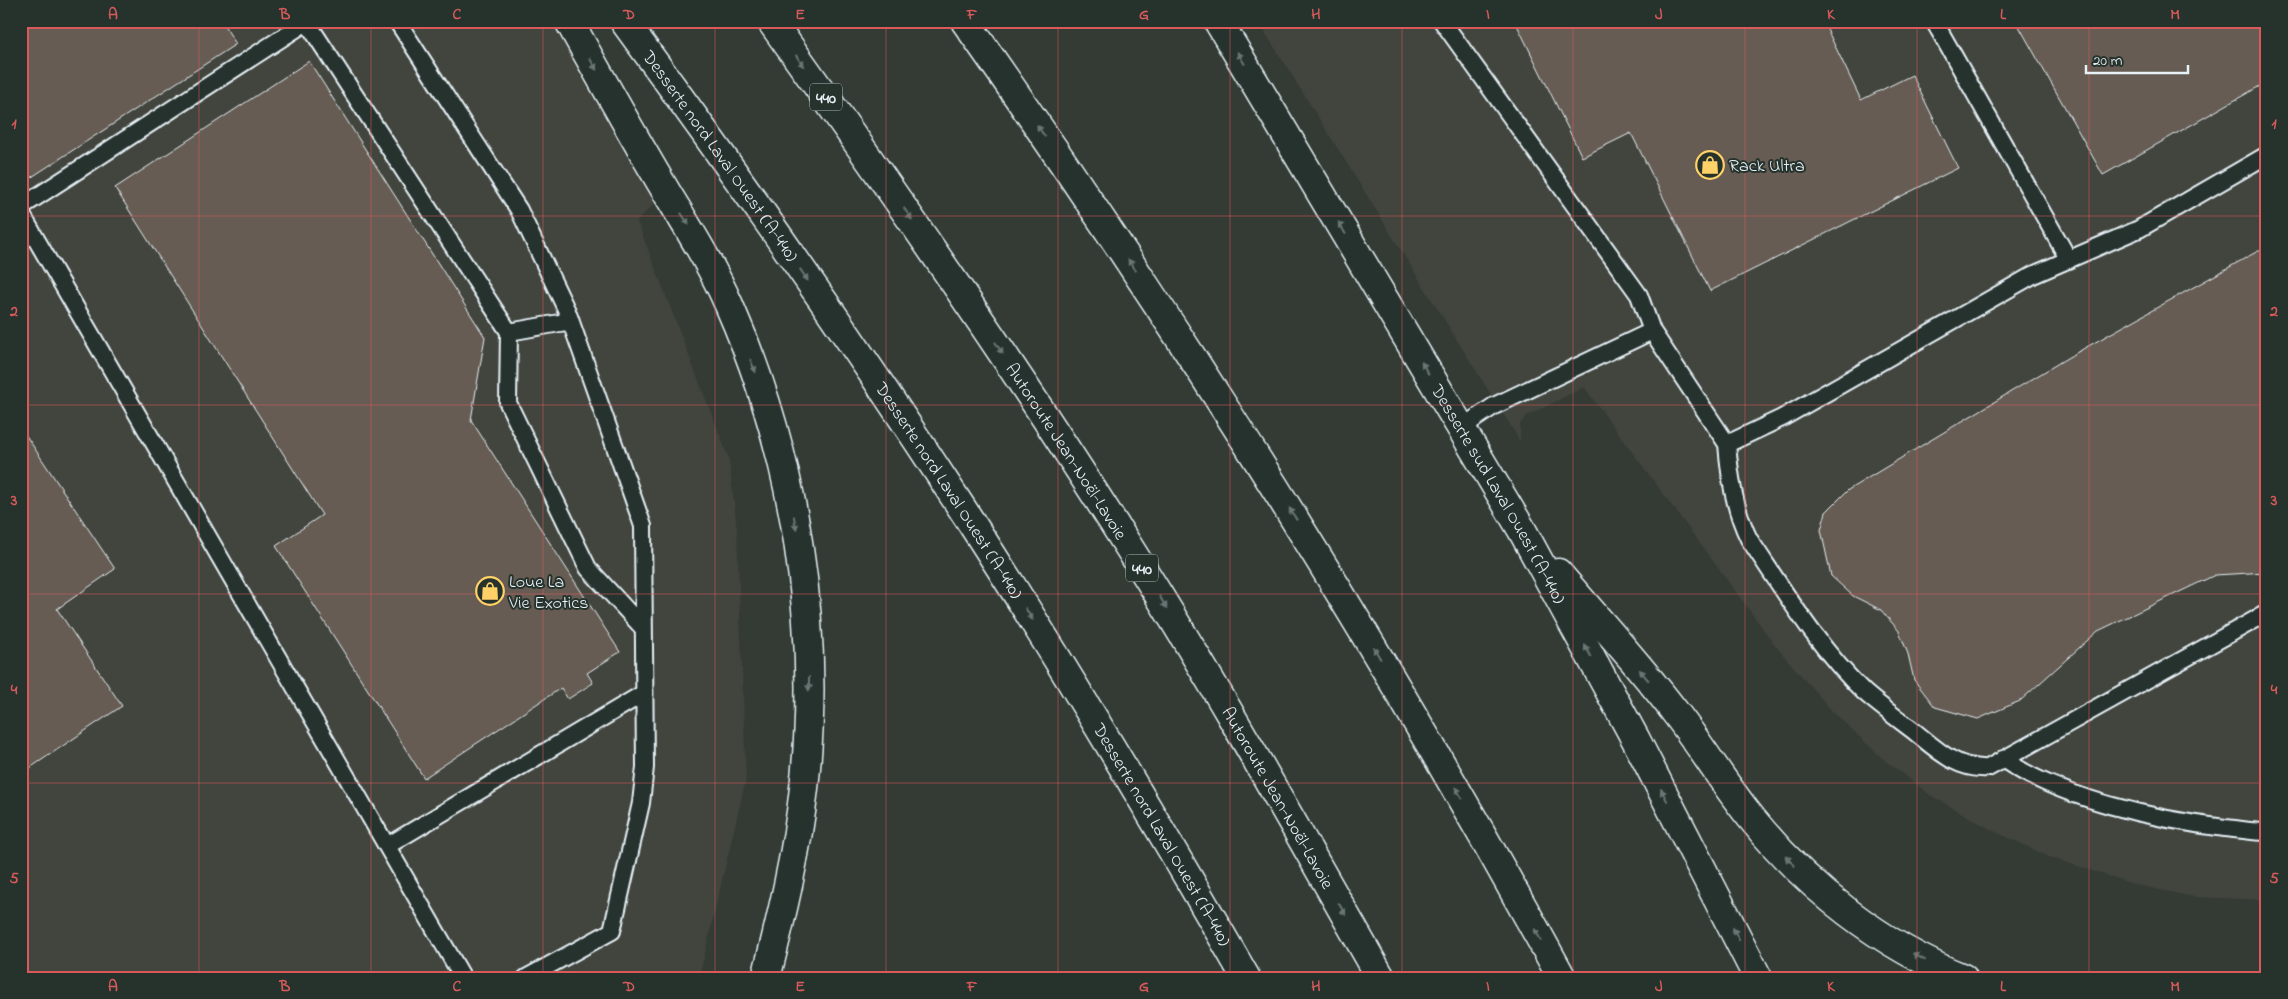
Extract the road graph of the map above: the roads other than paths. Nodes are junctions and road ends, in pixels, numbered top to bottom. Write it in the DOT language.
graph roads {
  1 [pos="397,21"];
  2 [pos="569,21"];
  3 [pos="624,21"];
  4 [pos="771,21"];
  5 [pos="964,21"];
  6 [pos="1218,21"];
  7 [pos="1442,21"];
  8 [pos="1934,21"];
  9 [pos="307,22"];
  10 [pos="2267,155"];
  11 [pos="21,207"];
  12 [pos="21,213"];
  13 [pos="2069,260"];
  14 [pos="571,321"];
  15 [pos="1652,331"];
  16 [pos="509,332"];
  17 [pos="1461,428"];
  18 [pos="1727,444"];
  19 [pos="1522,530"];
  20 [pos="2267,613"];
  21 [pos="643,628"];
  22 [pos="644,693"];
  23 [pos="2003,759"];
  24 [pos="2267,832"];
  25 [pos="387,846"];
  26 [pos="463,978"];
  27 [pos="526,978"];
  28 [pos="766,978"];
  29 [pos="1246,978"];
  30 [pos="1381,978"];
  31 [pos="1562,978"];
  32 [pos="1758,978"];
  33 [pos="1963,978"];
  1 -- 14 [label="lane"];
  2 -- 28 [label="main road, one-way"];
  3 -- 29 [label="main road, Desserte nord Laval Ouest (A-440), one-way"];
  4 -- 30 [label="main road, Autoroute Jean-Noël-Lavoie / 440, one-way"];
  31 -- 5 [label="main road, one-way"];
  17 -- 6 [label="main road, Desserte sud Laval Ouest (A-440), one-way"];
  7 -- 15 [label="lane"];
  8 -- 13 [label="lane"];
  9 -- 11 [label="lane"];
  9 -- 16 [label="lane"];
  10 -- 13 [label="lane"];
  12 -- 25 [label="lane"];
  13 -- 18 [label="lane"];
  14 -- 16 [label="lane"];
  14 -- 21 [label="lane"];
  15 -- 17 [label="lane"];
  15 -- 18 [label="lane"];
  16 -- 21 [label="lane"];
  17 -- 19 [label="main road, Desserte sud Laval Ouest (A-440)"];
  18 -- 23 [label="lane"];
  32 -- 19 [label="main road, Desserte sud Laval Ouest (A-440), one-way"];
  33 -- 19 [label="main road, one-way"];
  20 -- 23 [label="lane"];
  21 -- 22 [label="lane"];
  22 -- 25 [label="lane"];
  22 -- 27 [label="lane"];
  23 -- 24 [label="lane"];
  25 -- 26 [label="lane"];
}
